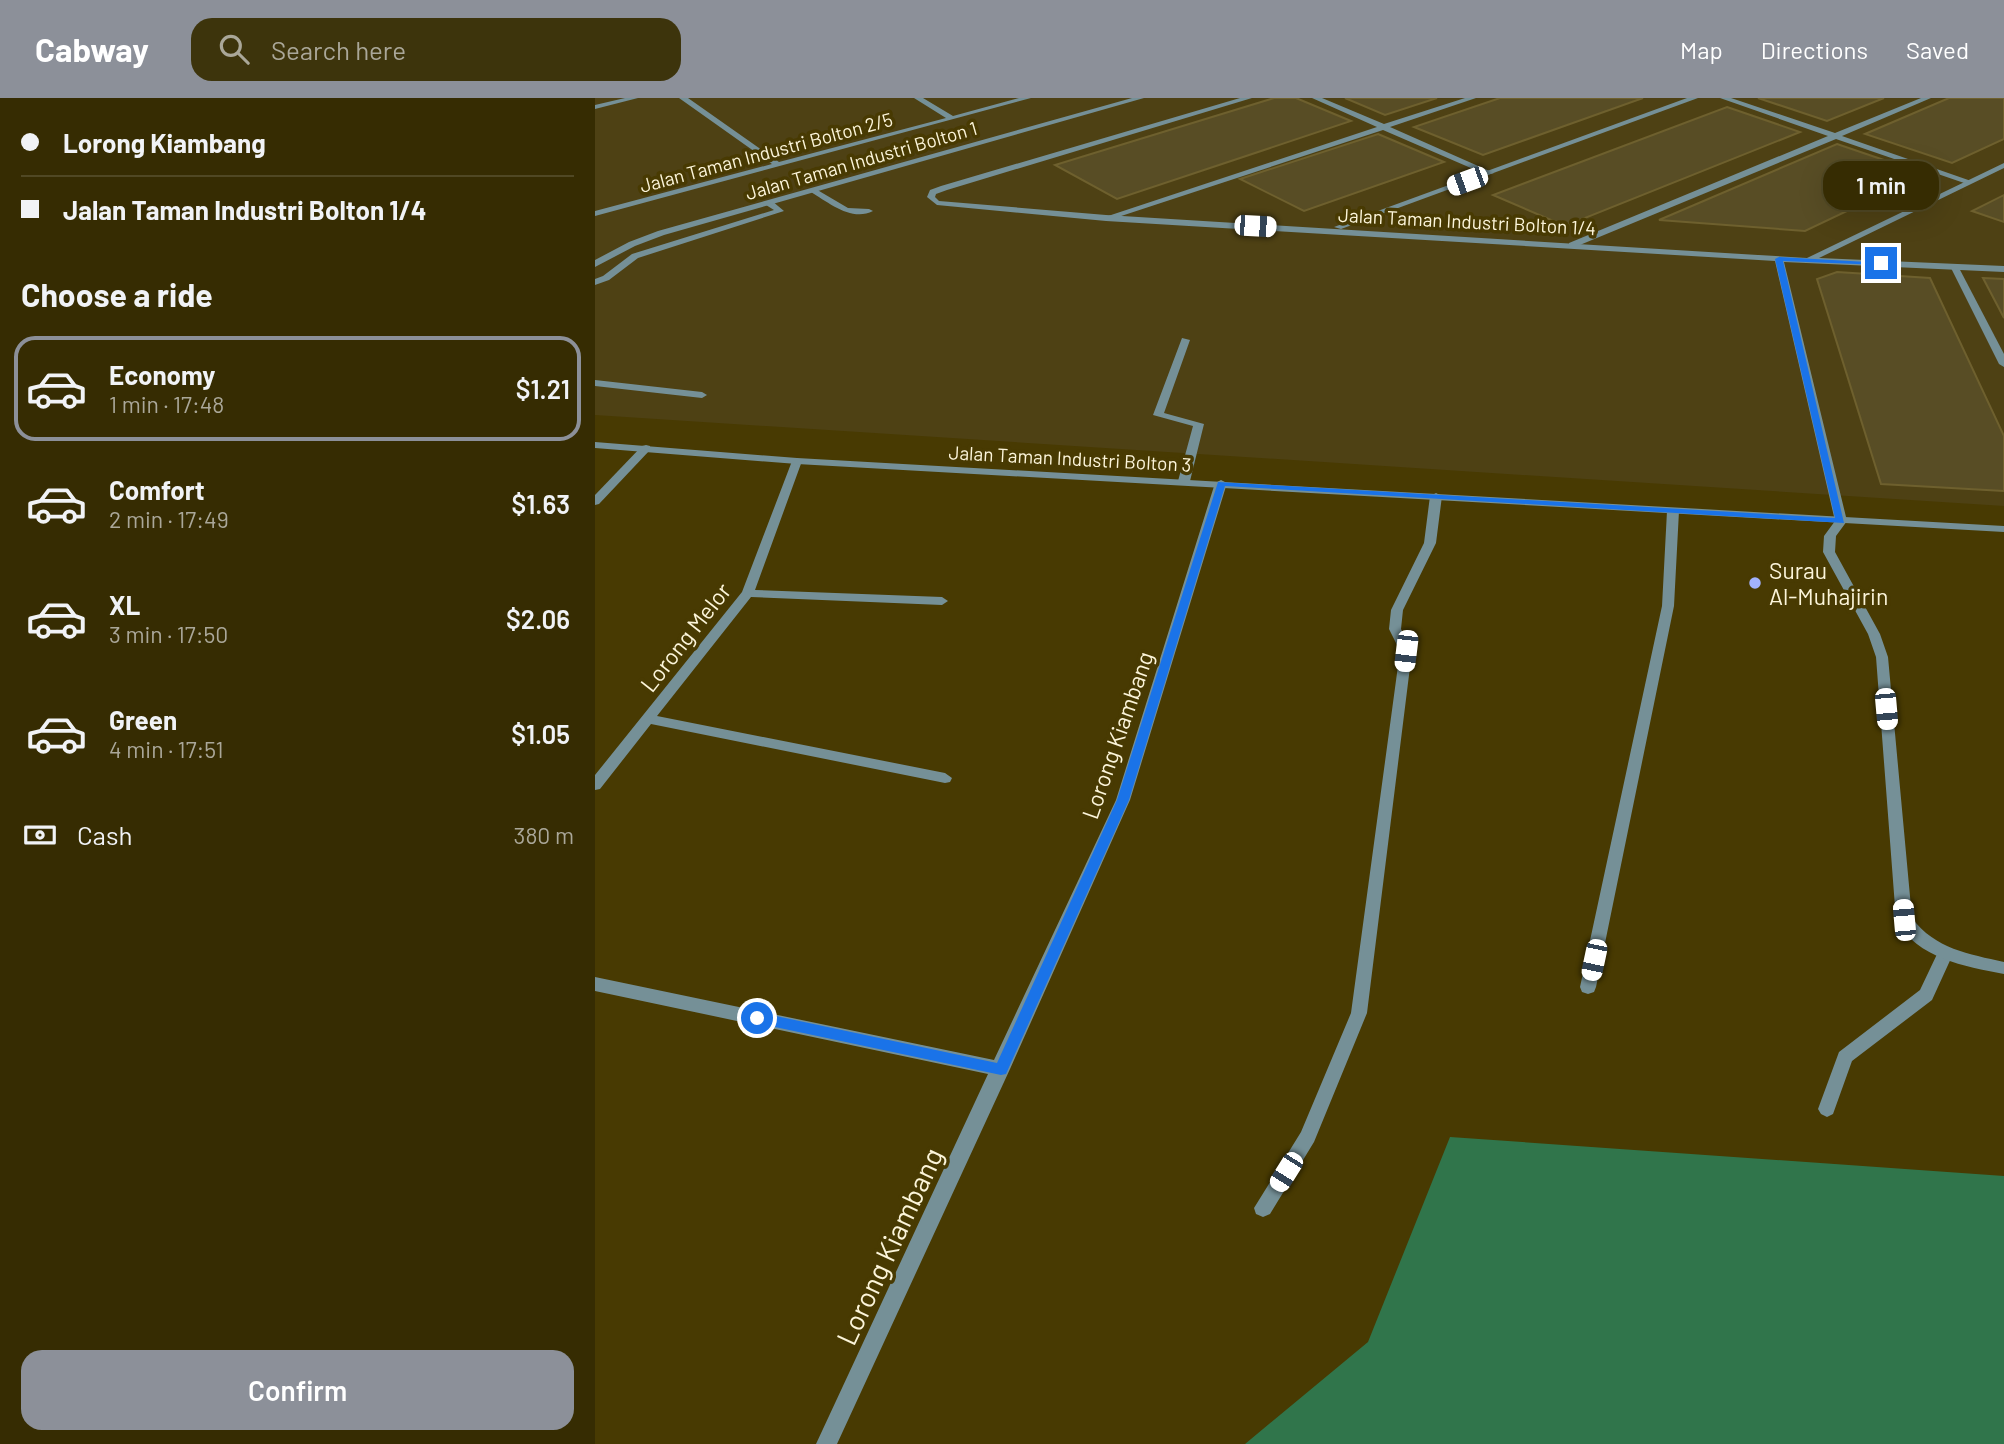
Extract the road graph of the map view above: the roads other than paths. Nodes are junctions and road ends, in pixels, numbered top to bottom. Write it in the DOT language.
graph roads {
  1 [pos="634,98"];
  2 [pos="683,98"];
  3 [pos="918,98"];
  4 [pos="1027,98"];
  5 [pos="1140,98"];
  6 [pos="1248,98"];
  7 [pos="1316,98"];
  8 [pos="1472,98"];
  9 [pos="1694,98"];
  10 [pos="1724,98"];
  11 [pos="1927,98"];
  12 [pos="595,107"];
  13 [pos="952,118"];
  14 [pos="1383,127"];
  15 [pos="1835,136"];
  16 [pos="778,165"];
  17 [pos="2004,165"];
  18 [pos="1490,173"];
  19 [pos="1970,182"];
  20 [pos="814,190"];
  21 [pos="769,202"];
  22 [pos="869,211"];
  23 [pos="595,214"];
  24 [pos="1106,218"];
  25 [pos="1330,230"];
  26 [pos="1572,245"];
  27 [pos="1779,259"];
  28 [pos="1809,260"];
  29 [pos="595,264"];
  30 [pos="1954,267"];
  31 [pos="2004,269"];
  32 [pos="595,282"];
  33 [pos="1185,340"];
  34 [pos="2004,364"];
  35 [pos="595,383"];
  36 [pos="702,395"];
  37 [pos="595,445"];
  38 [pos="646,448"];
  39 [pos="797,461"];
  40 [pos="1184,481"];
  41 [pos="1221,484"];
  42 [pos="1436,496"];
  43 [pos="595,502"];
  44 [pos="1673,511"];
  45 [pos="1841,521"];
  46 [pos="2004,528"];
  47 [pos="748,593"];
  48 [pos="942,601"];
  49 [pos="648,719"];
  50 [pos="945,778"];
  51 [pos="595,785"];
  52 [pos="1945,954"];
  53 [pos="2004,968"];
  54 [pos="595,984"];
  55 [pos="1588,987"];
  56 [pos="1001,1069"];
  57 [pos="1827,1109"];
  58 [pos="1263,1208"];
  59 [pos="825,1444"];
  1 -- 12 [label="street"];
  2 -- 16 [label="street"];
  3 -- 13 [label="street"];
  4 -- 13 [label="street, Jalan Taman Industri Bolton 2/5"];
  5 -- 20 [label="street, Jalan Taman Industri Bolton 1"];
  6 -- 24 [label="street, Jalan Taman Industri Bolton 1/4"];
  7 -- 14 [label="street"];
  8 -- 14 [label="street"];
  9 -- 18 [label="street"];
  10 -- 15 [label="street"];
  11 -- 15 [label="street"];
  13 -- 16 [label="street, Jalan Taman Industri Bolton 2/5"];
  14 -- 18 [label="street"];
  14 -- 24 [label="street"];
  15 -- 19 [label="street"];
  15 -- 26 [label="street"];
  16 -- 23 [label="street, Jalan Taman Industri Bolton 2/5"];
  17 -- 19 [label="street"];
  18 -- 25 [label="street"];
  19 -- 28 [label="street"];
  20 -- 21 [label="street, Jalan Taman Industri Bolton 1"];
  20 -- 22 [label="street"];
  21 -- 29 [label="street, Jalan Taman Industri Bolton 1"];
  21 -- 32 [label="street"];
  24 -- 25 [label="street, Jalan Taman Industri Bolton 1/4"];
  25 -- 26 [label="street, Jalan Taman Industri Bolton 1/4"];
  26 -- 27 [label="street, Jalan Taman Industri Bolton 1/4"];
  27 -- 28 [label="street, Jalan Taman Industri Bolton 1/4"];
  27 -- 45 [label="street"];
  28 -- 30 [label="street, Jalan Taman Industri Bolton 1/4"];
  30 -- 31 [label="street, Jalan Taman Industri Bolton 1/4"];
  30 -- 34 [label="street"];
  33 -- 40 [label="street"];
  35 -- 36 [label="street"];
  37 -- 38 [label="street, Jalan Taman Industri Bolton 3"];
  38 -- 39 [label="street, Jalan Taman Industri Bolton 3"];
  38 -- 43 [label="street"];
  39 -- 40 [label="street, Jalan Taman Industri Bolton 3"];
  39 -- 47 [label="street, Lorong Melor"];
  40 -- 41 [label="street, Jalan Taman Industri Bolton 3"];
  41 -- 42 [label="street, Jalan Taman Industri Bolton 3"];
  41 -- 56 [label="street, Lorong Kiambang"];
  42 -- 44 [label="street, Jalan Taman Industri Bolton 3"];
  42 -- 58 [label="street"];
  44 -- 45 [label="street, Jalan Taman Industri Bolton 3"];
  44 -- 55 [label="street"];
  45 -- 46 [label="street, Jalan Taman Industri Bolton 3"];
  45 -- 52 [label="street"];
  47 -- 48 [label="street"];
  47 -- 49 [label="street, Lorong Melor"];
  49 -- 50 [label="street"];
  49 -- 51 [label="street, Lorong Melor"];
  52 -- 53 [label="street"];
  52 -- 57 [label="street"];
  54 -- 56 [label="street"];
  56 -- 59 [label="street, Lorong Kiambang"];
}
